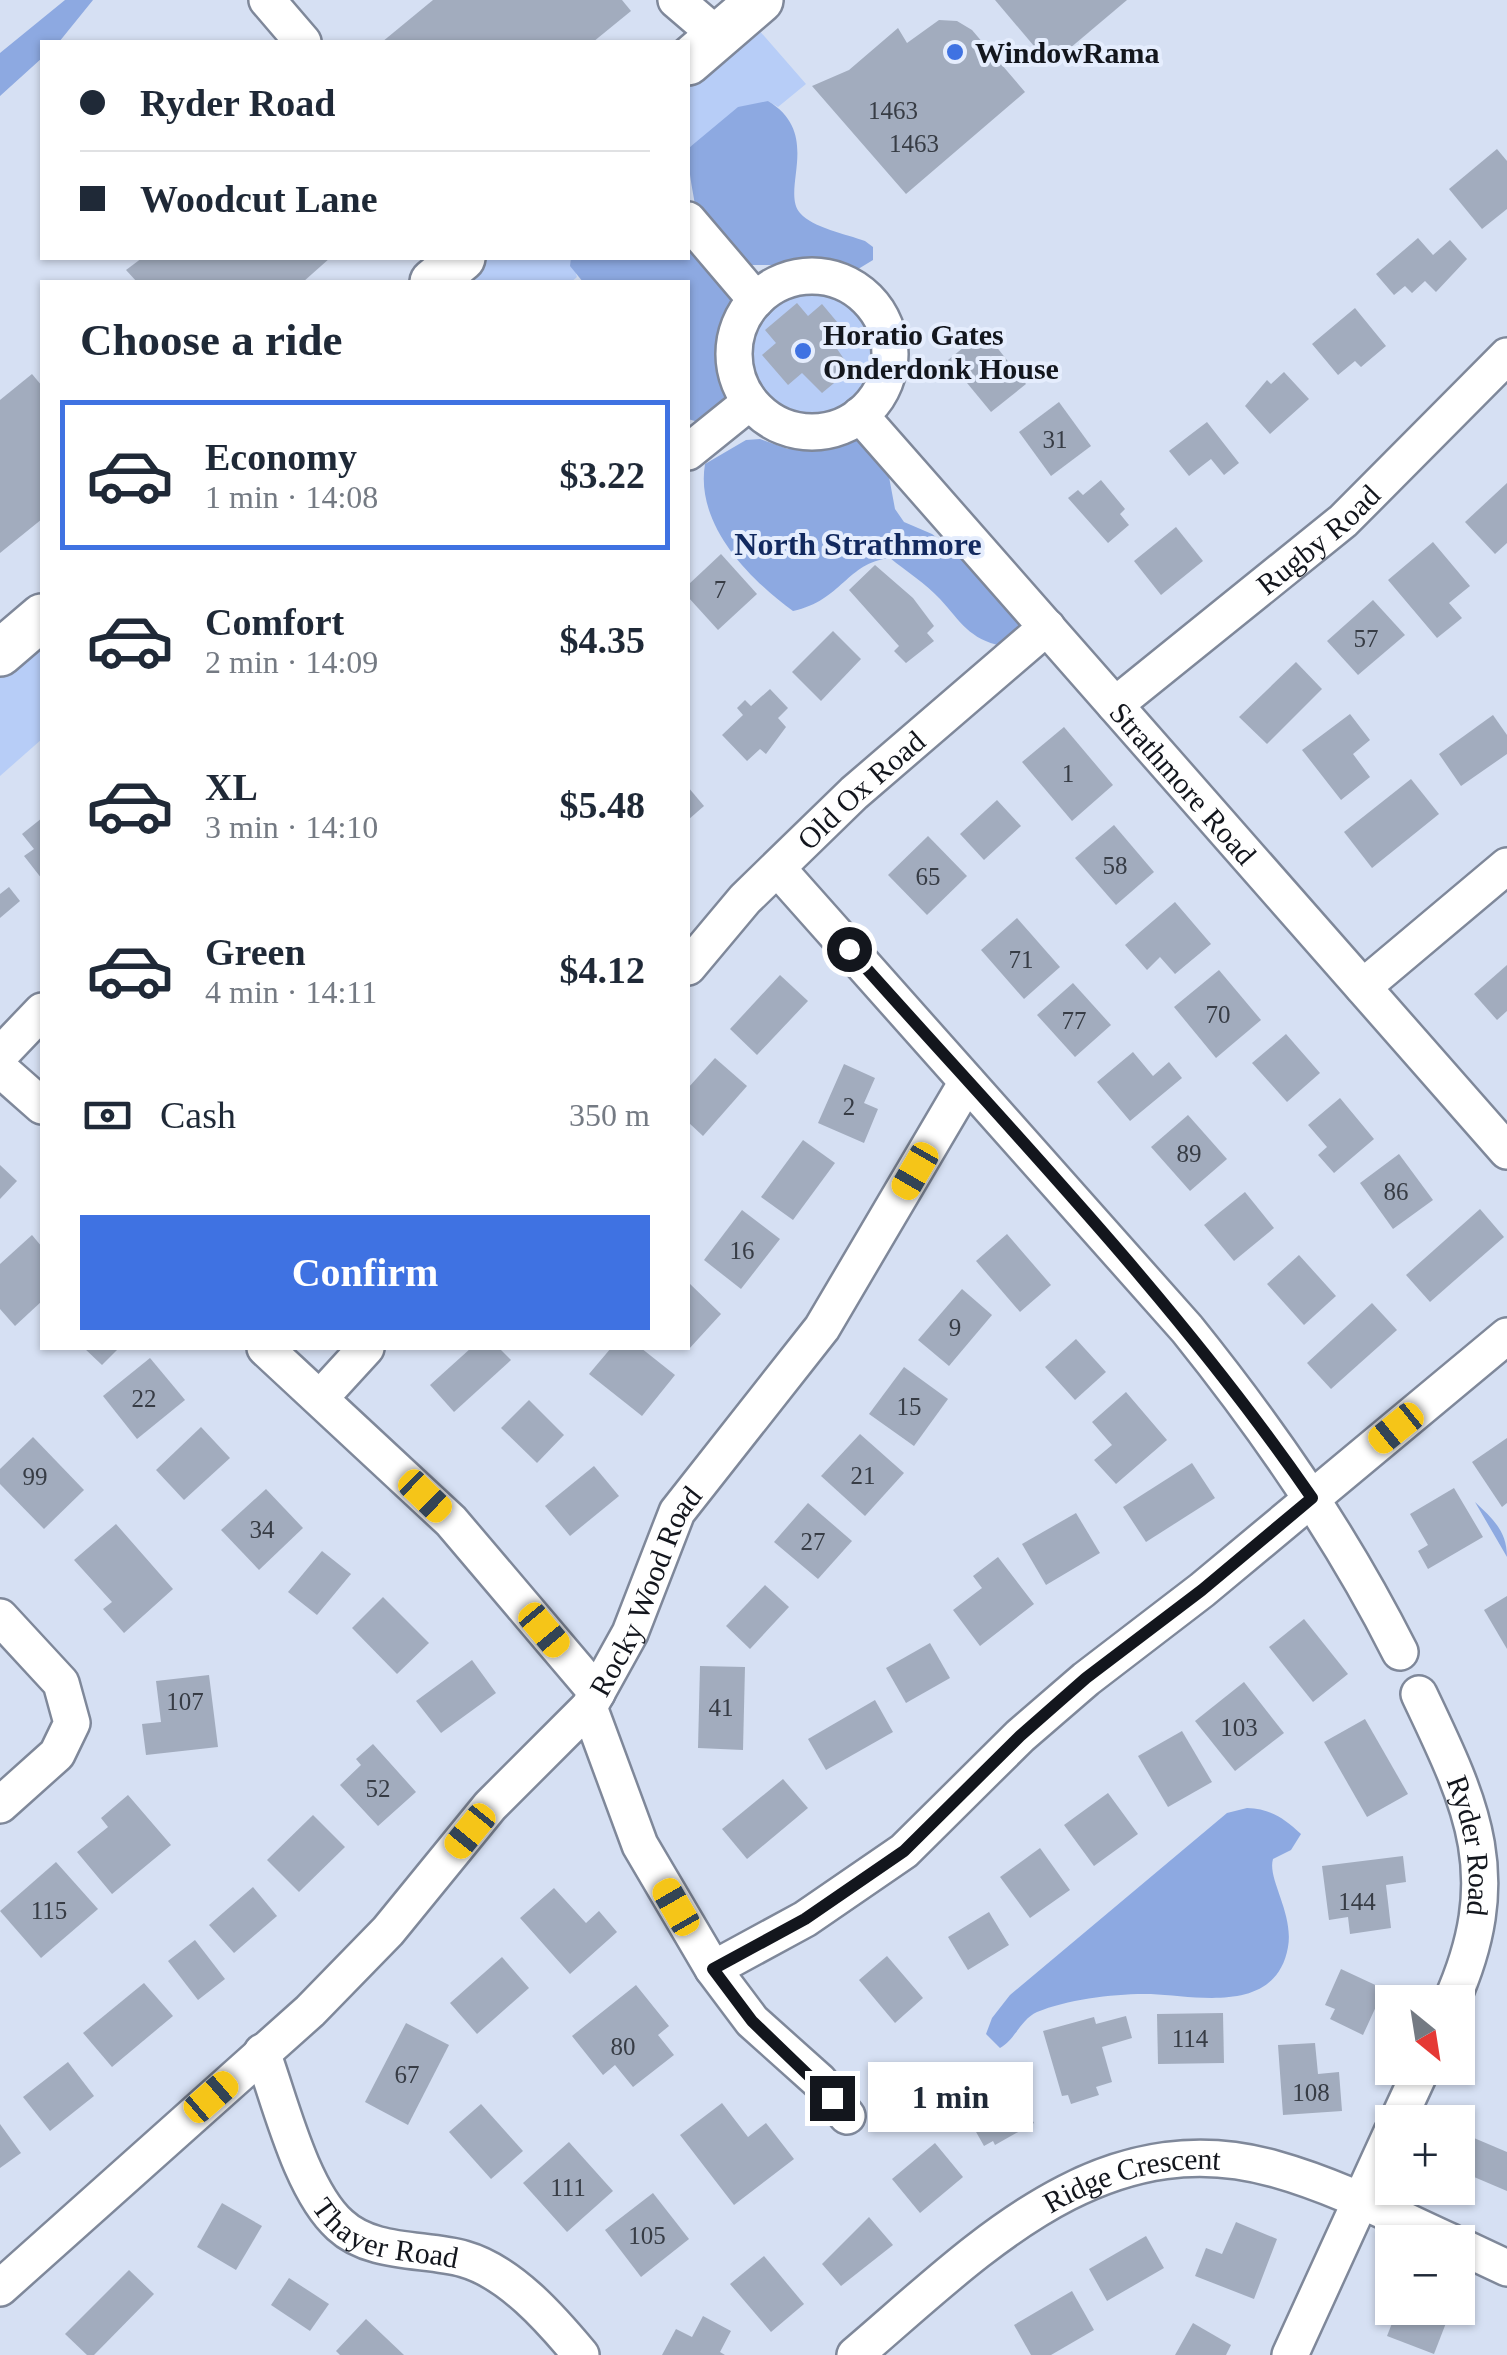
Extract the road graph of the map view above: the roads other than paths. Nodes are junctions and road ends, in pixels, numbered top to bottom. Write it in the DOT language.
graph roads {
  1 [pos="267,0"];
  2 [pos="676,0"];
  3 [pos="729,19"];
  4 [pos="301,40"];
  5 [pos="690,222"];
  6 [pos="460,260"];
  7 [pos="435,280"];
  8 [pos="756,300"];
  9 [pos="1507,356"];
  10 [pos="750,402"];
  11 [pos="860,415"];
  12 [pos="690,450"];
  13 [pos="40,618"];
  14 [pos="1047,628"];
  15 [pos="2,647"];
  16 [pos="1115,705"];
  17 [pos="1507,866"];
  18 [pos="778,869"];
  19 [pos="690,964"];
  20 [pos="1363,988"];
  21 [pos="40,1013"];
  22 [pos="0,1055"];
  23 [pos="0,1069"];
  24 [pos="967,1082"];
  25 [pos="40,1104"];
  26 [pos="1507,1151"];
  27 [pos="1507,1336"];
  28 [pos="266,1350"];
  29 [pos="364,1350"];
  30 [pos="322,1396"];
  31 [pos="1312,1498"];
  32 [pos="0,1616"];
  33 [pos="1400,1652"];
  34 [pos="1419,1694"];
  35 [pos="593,1700"];
  36 [pos="0,1805"];
  37 [pos="713,1969"];
  38 [pos="1457,1985"];
  39 [pos="262,2052"];
  40 [pos="846,2116"];
  41 [pos="1375,2170"];
  42 [pos="1361,2202"];
  43 [pos="1412,2225"];
  44 [pos="1475,2254"];
  45 [pos="1507,2268"];
  46 [pos="0,2288"];
  47 [pos="580,2355"];
  48 [pos="855,2355"];
  49 [pos="1290,2355"];
  1 -- 4 [label="street"];
  2 -- 3 [label="street"];
  5 -- 8 [label="street"];
  6 -- 7 [label="main road"];
  8 -- 10 [label="street"];
  8 -- 11 [label="street"];
  9 -- 16 [label="street, Rugby Road"];
  10 -- 11 [label="street"];
  10 -- 12 [label="street"];
  11 -- 14 [label="street, Strathmore Road"];
  13 -- 15 [label="main road"];
  14 -- 16 [label="street, Strathmore Road"];
  14 -- 18 [label="street, Old Ox Road"];
  16 -- 20 [label="street, Strathmore Road"];
  17 -- 20 [label="street"];
  18 -- 19 [label="street, Old Ox Road"];
  18 -- 24 [label="street"];
  20 -- 26 [label="street, Strathmore Road"];
  21 -- 22 [label="street"];
  23 -- 25 [label="street"];
  24 -- 31 [label="street"];
  24 -- 35 [label="street, Rocky Wood Road"];
  27 -- 31 [label="street"];
  28 -- 30 [label="street"];
  29 -- 30 [label="street"];
  30 -- 35 [label="street"];
  31 -- 33 [label="street"];
  31 -- 37 [label="street"];
  32 -- 36 [label="street"];
  34 -- 38 [label="street, Ryder Road"];
  35 -- 37 [label="street"];
  35 -- 39 [label="street, Rocky Wood Road"];
  37 -- 40 [label="street"];
  39 -- 46 [label="street, Rocky Wood Road"];
  39 -- 47 [label="street, Thayer Road"];
  41 -- 42 [label="street"];
  42 -- 43 [label="street, Ridge Crescent"];
  42 -- 48 [label="street, Ridge Crescent"];
  42 -- 49 [label="street"];
  44 -- 45 [label="street, Ridge Crescent"];
}
